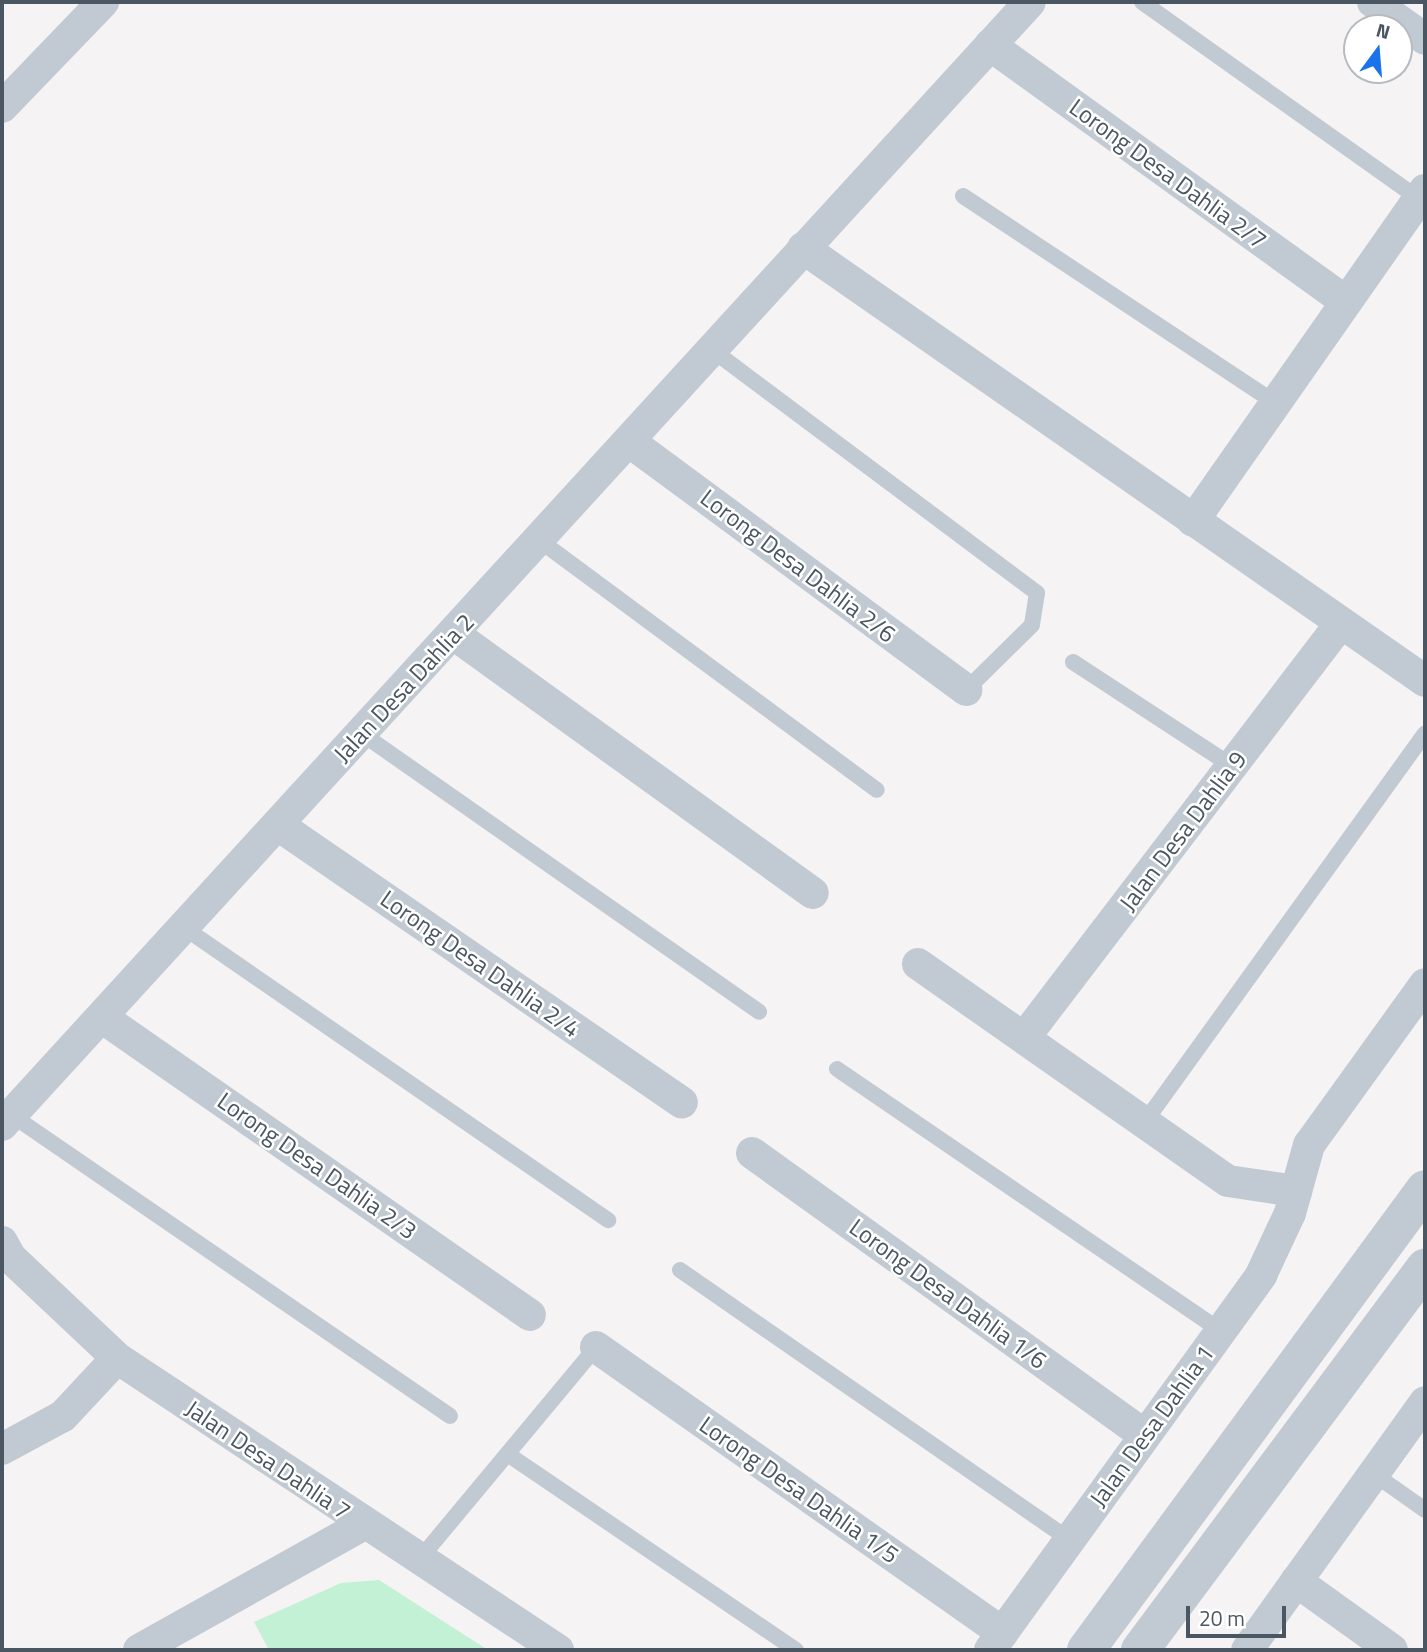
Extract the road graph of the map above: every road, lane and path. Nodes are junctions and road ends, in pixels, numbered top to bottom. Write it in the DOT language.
graph roads {
  1 [pos="103,2"];
  2 [pos="1030,2"];
  3 [pos="1142,2"];
  4 [pos="1373,2"];
  5 [pos="1425,39"];
  6 [pos="990,46"];
  7 [pos="2,107"];
  8 [pos="1422,195"];
  9 [pos="963,196"];
  10 [pos="803,248"];
  11 [pos="1346,302"];
  12 [pos="711,349"];
  13 [pos="1276,403"];
  14 [pos="630,442"];
  15 [pos="1193,521"];
  16 [pos="540,540"];
  17 [pos="1341,623"];
  18 [pos="455,635"];
  19 [pos="1073,662"];
  20 [pos="1425,681"];
  21 [pos="966,690"];
  22 [pos="361,733"];
  23 [pos="1425,734"];
  24 [pos="1232,766"];
  25 [pos="877,790"];
  26 [pos="278,825"];
  27 [pos="813,893"];
  28 [pos="186,929"];
  29 [pos="918,964"];
  30 [pos="1425,984"];
  31 [pos="760,1012"];
  32 [pos="103,1018"];
  33 [pos="1024,1038"];
  34 [pos="837,1069"];
  35 [pos="682,1103"];
  36 [pos="7,1120"];
  37 [pos="1144,1123"];
  38 [pos="751,1153"];
  39 [pos="1425,1189"];
  40 [pos="1296,1191"];
  41 [pos="608,1220"];
  42 [pos="2,1242"];
  43 [pos="1425,1266"];
  44 [pos="680,1269"];
  45 [pos="530,1315"];
  46 [pos="1221,1331"];
  47 [pos="596,1347"];
  48 [pos="117,1358"];
  49 [pos="1425,1402"];
  50 [pos="450,1416"];
  51 [pos="1145,1435"];
  52 [pos="2,1449"];
  53 [pos="509,1455"];
  54 [pos="1374,1474"];
  55 [pos="1425,1510"];
  56 [pos="363,1525"];
  57 [pos="1070,1540"];
  58 [pos="418,1561"];
  59 [pos="1296,1581"];
  60 [pos="996,1641"];
  61 [pos="139,1650"];
  62 [pos="558,1650"];
  63 [pos="796,1650"];
  64 [pos="1086,1650"];
  65 [pos="1140,1650"];
  66 [pos="1247,1650"];
  67 [pos="1392,1650"];
  1 -- 7 [label="street"];
  2 -- 6 [label="street, Jalan Desa Dahlia 2"];
  3 -- 8 [label="lane"];
  4 -- 5 [label="street"];
  6 -- 10 [label="street, Jalan Desa Dahlia 2"];
  6 -- 11 [label="street, Lorong Desa Dahlia 2/7"];
  8 -- 11 [label="street"];
  9 -- 13 [label="lane"];
  10 -- 12 [label="street, Jalan Desa Dahlia 2"];
  10 -- 15 [label="street"];
  11 -- 13 [label="street"];
  12 -- 14 [label="street, Jalan Desa Dahlia 2"];
  12 -- 21 [label="lane"];
  13 -- 15 [label="street"];
  14 -- 16 [label="street, Jalan Desa Dahlia 2"];
  14 -- 21 [label="street, Lorong Desa Dahlia 2/6"];
  15 -- 17 [label="street"];
  16 -- 18 [label="street, Jalan Desa Dahlia 2"];
  16 -- 25 [label="lane"];
  17 -- 20 [label="street"];
  17 -- 24 [label="street, Jalan Desa Dahlia 9"];
  18 -- 22 [label="street, Jalan Desa Dahlia 2"];
  18 -- 27 [label="street"];
  19 -- 24 [label="lane"];
  22 -- 26 [label="street, Jalan Desa Dahlia 2"];
  22 -- 31 [label="lane"];
  23 -- 37 [label="lane"];
  24 -- 33 [label="street, Jalan Desa Dahlia 9"];
  26 -- 28 [label="street, Jalan Desa Dahlia 2"];
  26 -- 35 [label="street, Lorong Desa Dahlia 2/4"];
  28 -- 32 [label="street, Jalan Desa Dahlia 2"];
  28 -- 41 [label="lane"];
  29 -- 33 [label="street"];
  30 -- 40 [label="street, Jalan Desa Dahlia 1"];
  32 -- 36 [label="street, Jalan Desa Dahlia 2"];
  32 -- 45 [label="street, Lorong Desa Dahlia 2/3"];
  33 -- 37 [label="street"];
  34 -- 46 [label="lane"];
  36 -- 50 [label="lane"];
  37 -- 40 [label="street"];
  38 -- 51 [label="street, Lorong Desa Dahlia 1/6"];
  39 -- 64 [label="street"];
  40 -- 46 [label="street, Jalan Desa Dahlia 1"];
  42 -- 48 [label="street, Jalan Desa Dahlia 7"];
  43 -- 65 [label="street"];
  44 -- 57 [label="lane"];
  46 -- 51 [label="street, Jalan Desa Dahlia 1"];
  47 -- 53 [label="lane"];
  47 -- 60 [label="street, Lorong Desa Dahlia 1/5"];
  48 -- 52 [label="street"];
  48 -- 56 [label="street, Jalan Desa Dahlia 7"];
  49 -- 54 [label="street"];
  51 -- 57 [label="street, Jalan Desa Dahlia 1"];
  53 -- 58 [label="lane"];
  53 -- 63 [label="lane"];
  54 -- 55 [label="lane"];
  54 -- 59 [label="street"];
  56 -- 58 [label="street, Jalan Desa Dahlia 7"];
  56 -- 61 [label="street"];
  57 -- 60 [label="street, Jalan Desa Dahlia 1"];
  58 -- 62 [label="street, Jalan Desa Dahlia 7"];
  59 -- 66 [label="street"];
  59 -- 67 [label="street"];
}
